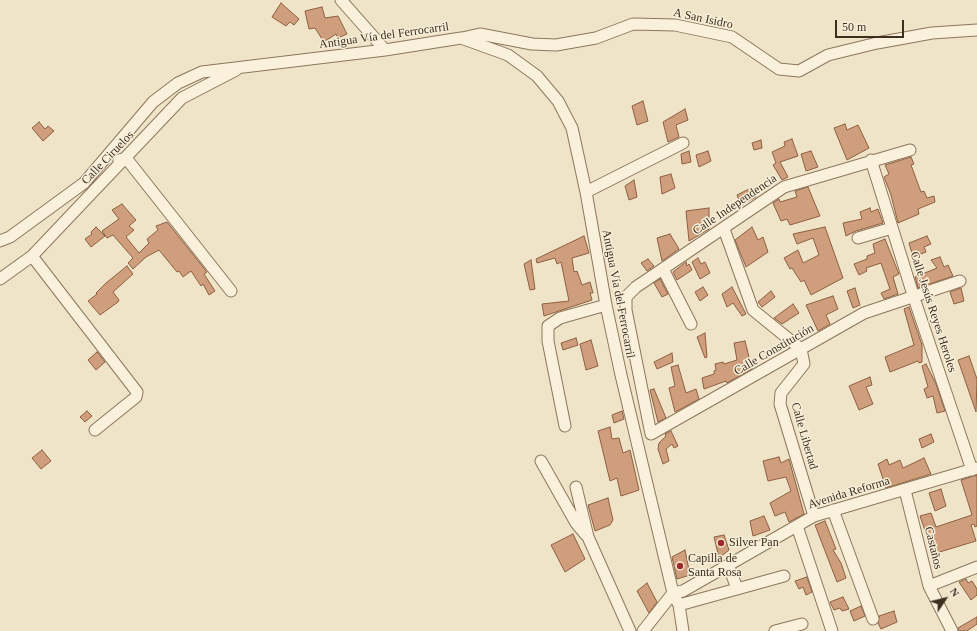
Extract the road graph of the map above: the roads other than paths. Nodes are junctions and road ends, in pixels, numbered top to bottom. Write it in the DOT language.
graph roads {
  1 [pos="341,0"];
  2 [pos="977,30"];
  3 [pos="461,38"];
  4 [pos="385,50"];
  5 [pos="243,66"];
  6 [pos="683,143"];
  7 [pos="910,150"];
  8 [pos="126,158"];
  9 [pos="871,160"];
  10 [pos="98,167"];
  11 [pos="586,192"];
  12 [pos="892,228"];
  13 [pos="724,229"];
  14 [pos="858,238"];
  15 [pos="0,241"];
  16 [pos="32,256"];
  17 [pos="663,269"];
  18 [pos="0,278"];
  19 [pos="960,281"];
  20 [pos="231,291"];
  21 [pos="914,298"];
  22 [pos="606,305"];
  23 [pos="691,324"];
  24 [pos="801,349"];
  25 [pos="639,371"];
  26 [pos="621,375"];
  27 [pos="565,426"];
  28 [pos="94,430"];
  29 [pos="541,461"];
  30 [pos="974,469"];
  31 [pos="576,487"];
  32 [pos="905,490"];
  33 [pos="834,510"];
  34 [pos="814,516"];
  35 [pos="797,526"];
  36 [pos="588,537"];
  37 [pos="728,565"];
  38 [pos="977,567"];
  39 [pos="784,576"];
  40 [pos="929,586"];
  41 [pos="737,588"];
  42 [pos="674,593"];
  43 [pos="679,605"];
  44 [pos="873,619"];
  45 [pos="802,624"];
  46 [pos="630,631"];
  47 [pos="643,631"];
  48 [pos="683,631"];
  49 [pos="775,631"];
  50 [pos="832,631"];
  51 [pos="952,631"];
  1 -- 4 [label="street"];
  2 -- 3 [label="street, A San Isidro"];
  3 -- 4 [label="street, Antigua Vía del Ferrocarril"];
  3 -- 11 [label="street, Antigua Vía del Ferrocarril"];
  4 -- 5 [label="street, Antigua Vía del Ferrocarril"];
  5 -- 8 [label="street, Calle Ciruelos"];
  5 -- 10 [label="street, Antigua Vía del Ferrocarril"];
  6 -- 11 [label="street"];
  7 -- 9 [label="street, Calle Independencia"];
  8 -- 10 [label="street"];
  8 -- 16 [label="street, Calle Ciruelos"];
  8 -- 20 [label="street"];
  9 -- 12 [label="street, Calle Jesús Reyes Heroles"];
  9 -- 13 [label="street, Calle Independencia"];
  10 -- 15 [label="street, Antigua Vía del Ferrocarril"];
  11 -- 22 [label="street, Antigua Vía del Ferrocarril"];
  12 -- 14 [label="street"];
  12 -- 21 [label="street, Calle Jesús Reyes Heroles"];
  13 -- 17 [label="street, Calle Independencia"];
  13 -- 24 [label="street"];
  16 -- 18 [label="street, Calle Ciruelos"];
  16 -- 28 [label="street"];
  17 -- 23 [label="street"];
  17 -- 25 [label="street, Calle Independencia"];
  19 -- 21 [label="street, Calle Constitución"];
  21 -- 24 [label="street, Calle Constitución"];
  21 -- 30 [label="street, Calle Jesús Reyes Heroles"];
  22 -- 26 [label="street, Antigua Vía del Ferrocarril"];
  22 -- 27 [label="street"];
  24 -- 25 [label="street, Calle Constitución"];
  24 -- 34 [label="street, Calle Libertad"];
  25 -- 26 [label="street"];
  26 -- 42 [label="street, Antigua Vía del Ferrocarril"];
  29 -- 36 [label="street"];
  30 -- 32 [label="street, Avenida Reforma"];
  31 -- 36 [label="street"];
  32 -- 33 [label="street, Avenida Reforma"];
  32 -- 40 [label="street, Castaños"];
  33 -- 34 [label="street, Avenida Reforma"];
  33 -- 44 [label="street"];
  34 -- 35 [label="street, Avenida Reforma"];
  35 -- 37 [label="street, Avenida Reforma"];
  35 -- 50 [label="street"];
  36 -- 46 [label="street"];
  37 -- 41 [label="street"];
  37 -- 42 [label="street, Avenida Reforma"];
  38 -- 40 [label="street"];
  39 -- 41 [label="street"];
  40 -- 51 [label="street, Castaños"];
  41 -- 43 [label="street"];
  42 -- 43 [label="street, Antigua Vía del Ferrocarril"];
  42 -- 47 [label="street, Avenida Reforma"];
  43 -- 48 [label="street, Antigua Vía del Ferrocarril"];
  45 -- 49 [label="street"];
}
